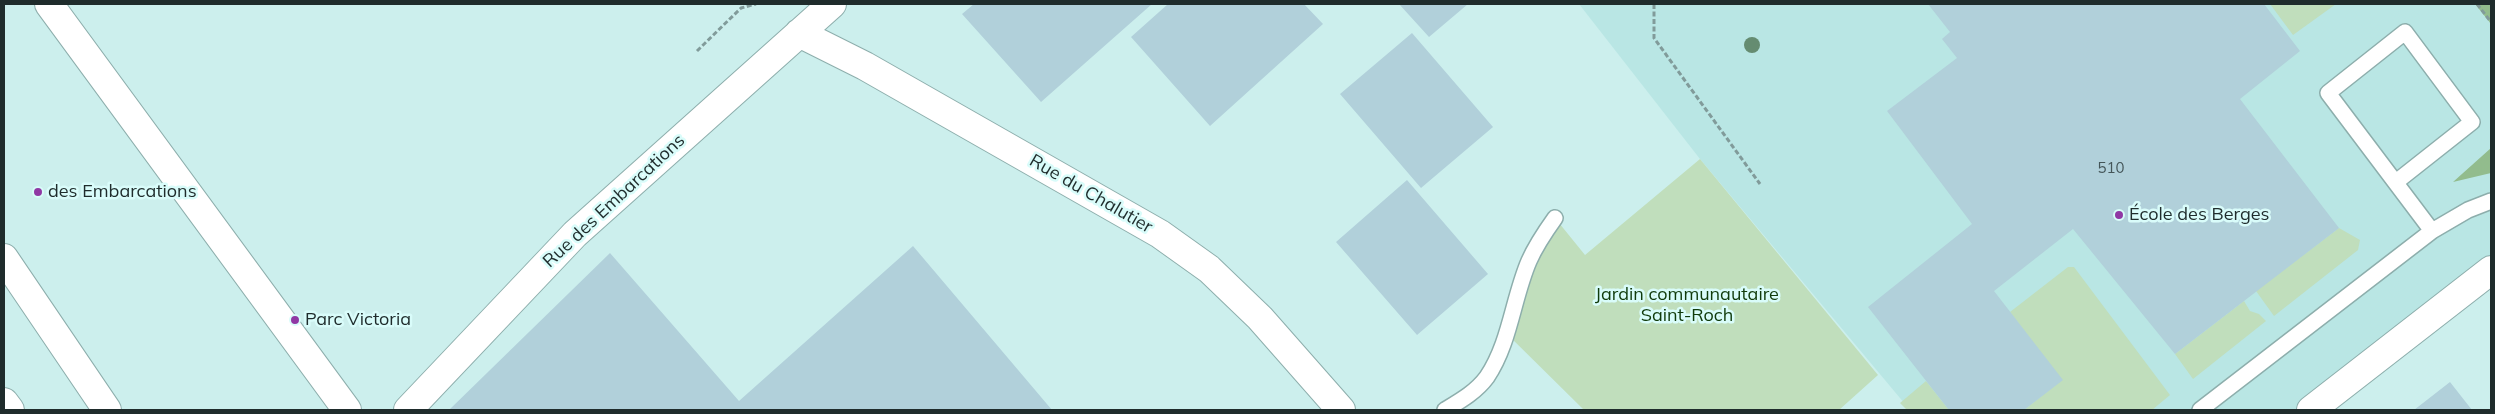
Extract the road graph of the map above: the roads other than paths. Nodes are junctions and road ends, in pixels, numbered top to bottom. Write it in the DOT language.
graph roads {
  1 [pos="49,4"];
  2 [pos="832,4"];
  3 [pos="799,33"];
  4 [pos="2396,182"];
  5 [pos="2491,201"];
  6 [pos="1555,218"];
  7 [pos="2432,231"];
  8 [pos="4,258"];
  9 [pos="2491,270"];
  10 [pos="4,402"];
  11 [pos="10,410"];
  12 [pos="107,410"];
  13 [pos="347,410"];
  14 [pos="408,410"];
  15 [pos="1341,410"];
  16 [pos="1445,410"];
  17 [pos="2200,410"];
  18 [pos="2311,410"];
  1 -- 13 [label="street"];
  2 -- 3 [label="street, Rue des Embarcations"];
  3 -- 14 [label="street, Rue des Embarcations"];
  3 -- 15 [label="street, Rue du Chalutier"];
  4 -- 4 [label="lane"];
  4 -- 7 [label="lane"];
  5 -- 7 [label="lane"];
  6 -- 16 [label="lane"];
  7 -- 17 [label="lane"];
  8 -- 12 [label="street"];
  9 -- 18 [label="street"];
  10 -- 11 [label="street"];
}
